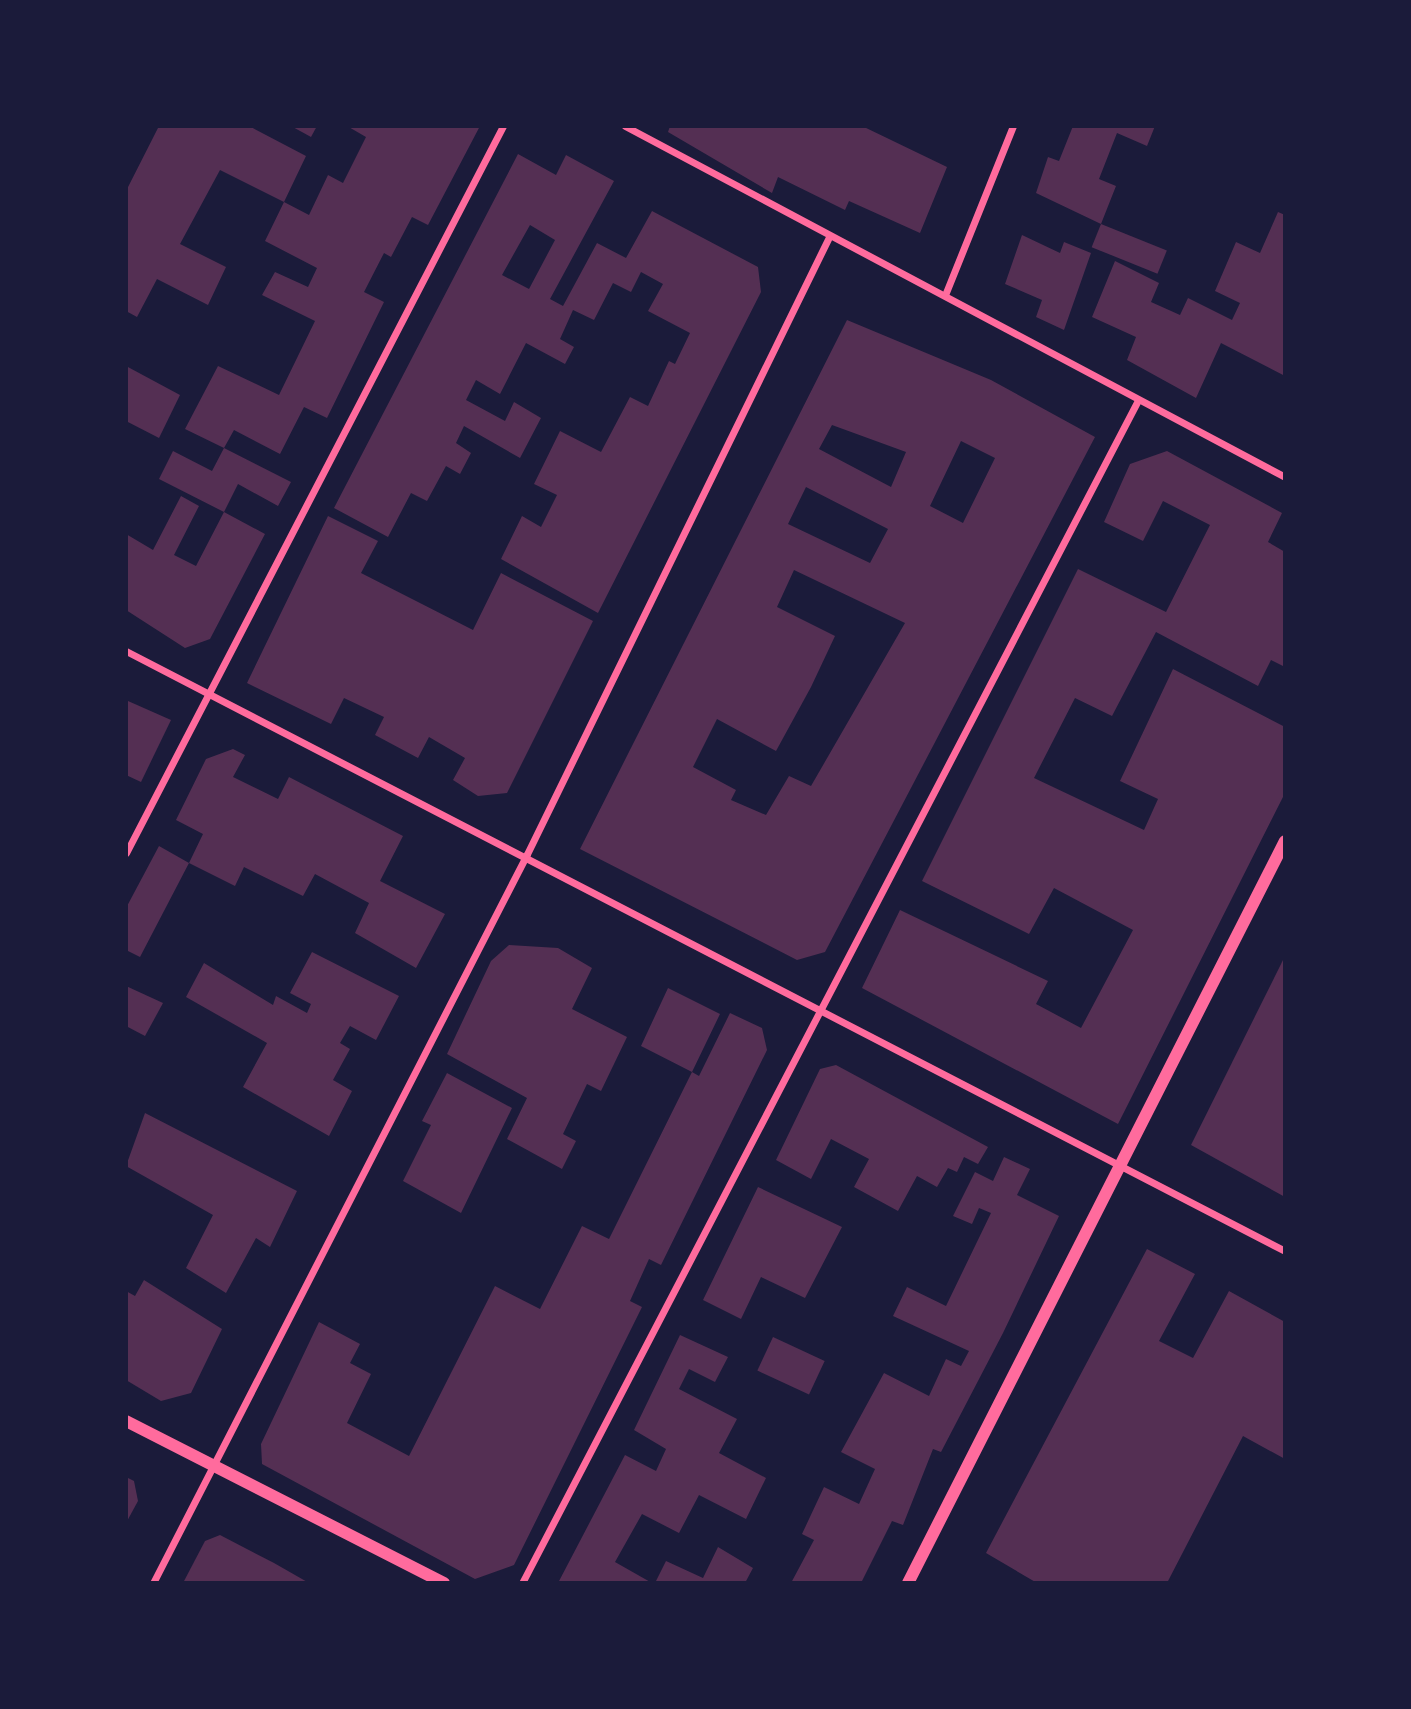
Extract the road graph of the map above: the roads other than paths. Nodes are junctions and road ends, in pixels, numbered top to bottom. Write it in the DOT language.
graph roads {
  1 [pos="503,126"];
  2 [pos="625,126"];
  3 [pos="1013,126"];
  4 [pos="829,237"];
  5 [pos="945,295"];
  6 [pos="1137,402"];
  7 [pos="1285,476"];
  8 [pos="126,652"];
  9 [pos="210,696"];
  10 [pos="1285,841"];
  11 [pos="126,853"];
  12 [pos="527,854"];
  13 [pos="825,1012"];
  14 [pos="1126,1163"];
  15 [pos="1285,1251"];
  16 [pos="126,1421"];
  17 [pos="214,1467"];
  18 [pos="153,1583"];
  19 [pos="444,1583"];
  20 [pos="523,1583"];
  21 [pos="908,1583"];
  1 -- 9 [label="street"];
  2 -- 4 [label="street"];
  3 -- 5 [label="street"];
  4 -- 5 [label="street"];
  4 -- 12 [label="street"];
  5 -- 6 [label="street"];
  6 -- 7 [label="street"];
  6 -- 13 [label="street"];
  8 -- 9 [label="street"];
  9 -- 11 [label="street"];
  9 -- 12 [label="street"];
  10 -- 14 [label="street"];
  12 -- 13 [label="street"];
  12 -- 17 [label="street"];
  13 -- 14 [label="street"];
  13 -- 20 [label="street"];
  14 -- 15 [label="street"];
  14 -- 21 [label="street"];
  16 -- 17 [label="street"];
  17 -- 18 [label="street"];
  17 -- 19 [label="street"];
}
